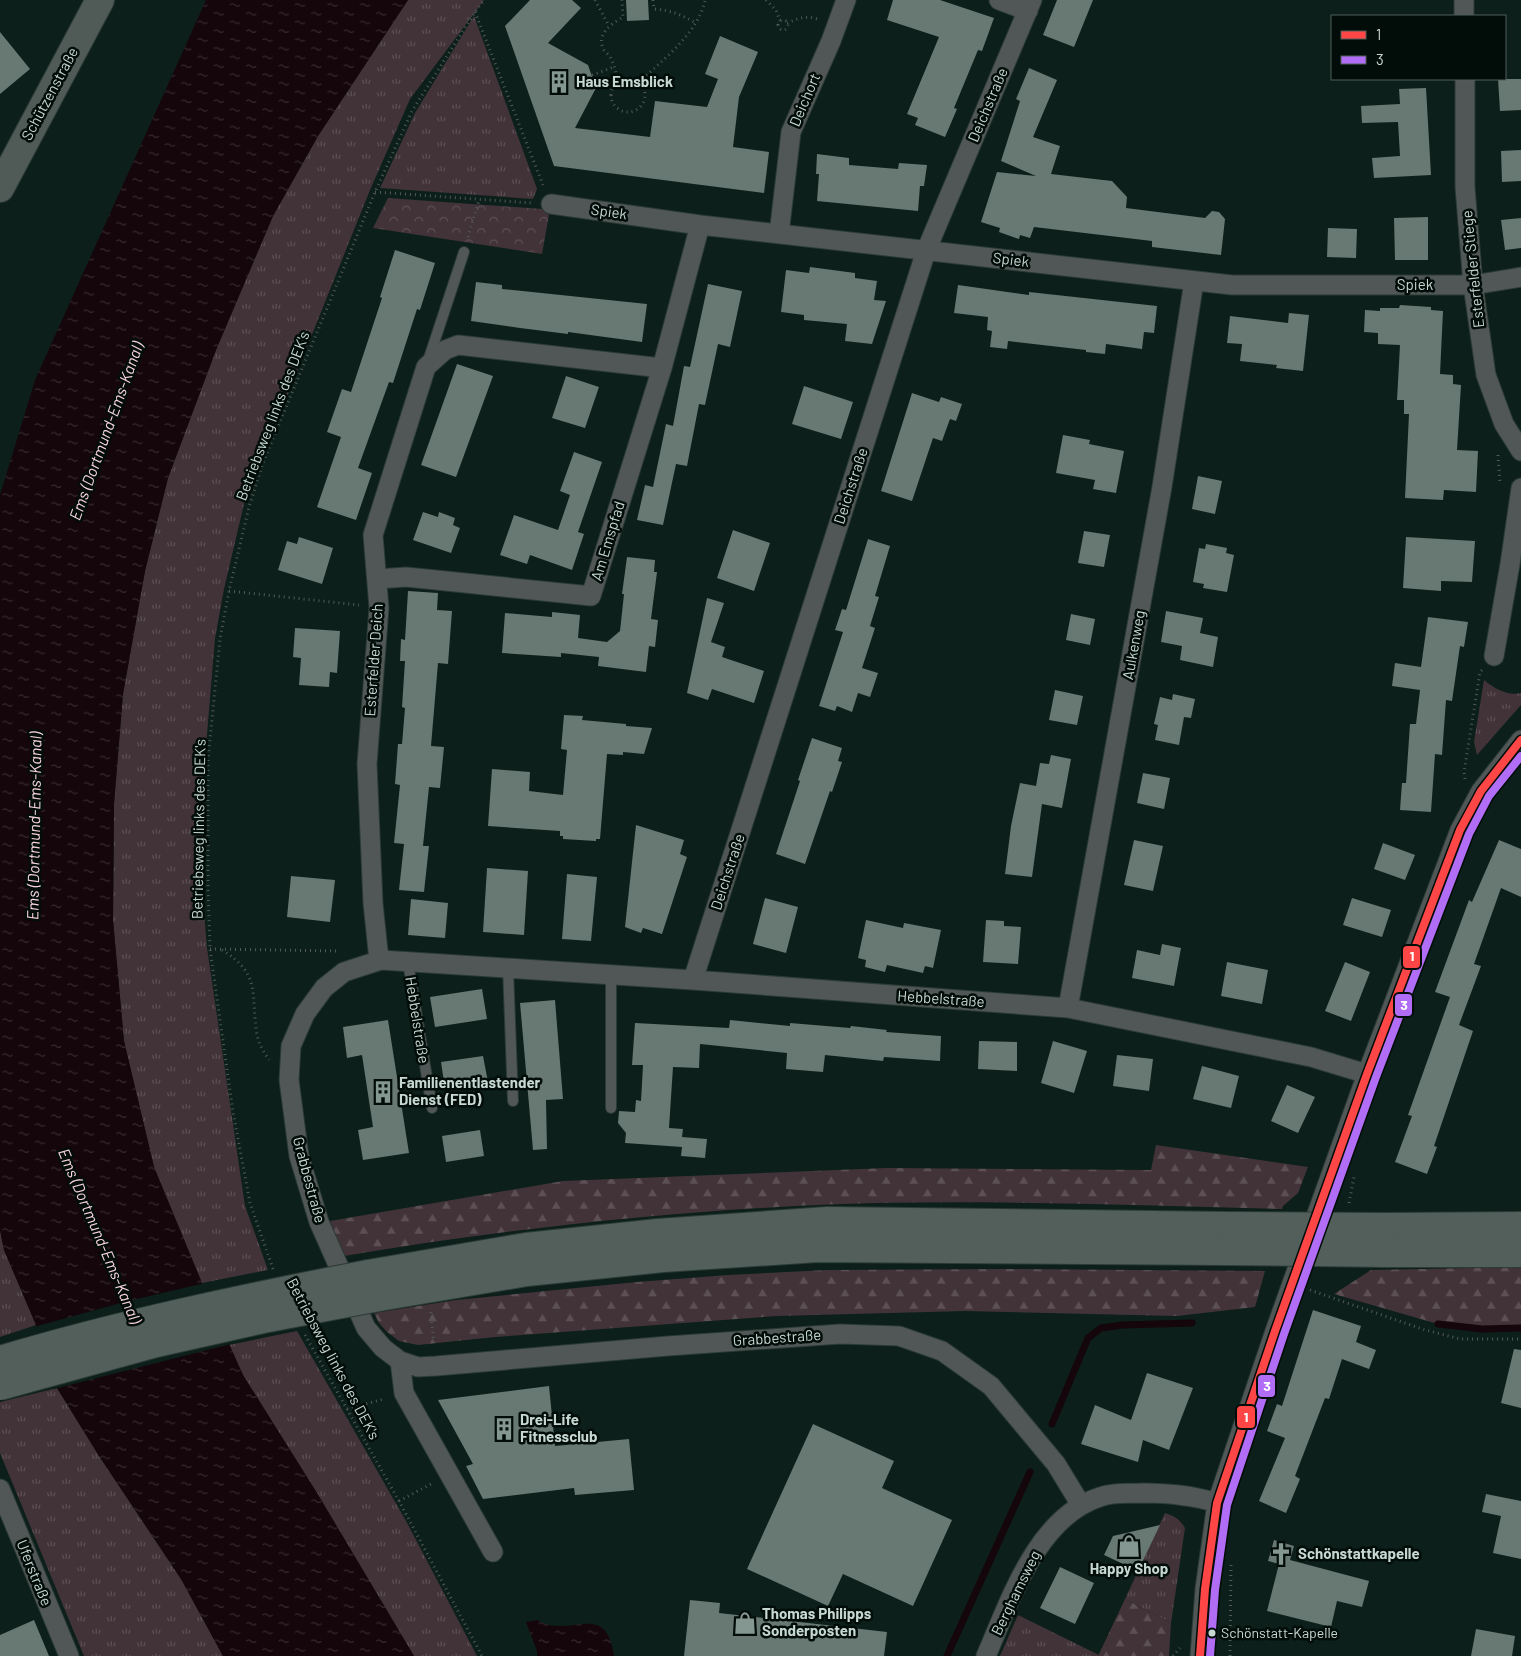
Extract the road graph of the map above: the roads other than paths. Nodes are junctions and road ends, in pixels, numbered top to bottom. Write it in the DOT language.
graph roads {
  1 [pos="100,0"];
  2 [pos="846,0"];
  3 [pos="999,0"];
  4 [pos="1464,0"];
  5 [pos="1030,5"];
  6 [pos="1464,15"];
  7 [pos="1464,80"];
  8 [pos="0,188"];
  9 [pos="551,204"];
  10 [pos="700,226"];
  11 [pos="779,234"];
  12 [pos="926,251"];
  13 [pos="464,252"];
  14 [pos="1521,277"];
  15 [pos="1194,282"];
  16 [pos="1473,285"];
  17 [pos="426,367"];
  18 [pos="662,368"];
  19 [pos="1521,451"];
  20 [pos="1521,488"];
  21 [pos="378,579"];
  22 [pos="1494,656"];
  23 [pos="1521,740"];
  24 [pos="380,955"];
  25 [pos="408,962"];
  26 [pos="508,968"];
  27 [pos="611,975"];
  28 [pos="693,980"];
  29 [pos="1068,1008"];
  30 [pos="1367,1074"];
  31 [pos="513,1101"];
  32 [pos="432,1108"];
  33 [pos="611,1108"];
  34 [pos="1521,1226"];
  35 [pos="1386,1240"];
  36 [pos="1521,1253"];
  37 [pos="374,1286"];
  38 [pos="0,1360"];
  39 [pos="400,1361"];
  40 [pos="0,1386"];
  41 [pos="0,1490"];
  42 [pos="1217,1503"];
  43 [pos="1081,1505"];
  44 [pos="493,1552"];
  45 [pos="69,1656"];
  46 [pos="986,1656"];
  47 [pos="1200,1656"];
  1 -- 8 [label="street, Schützenstraße"];
  2 -- 11 [label="street, Deichort"];
  3 -- 5 [label="street"];
  4 -- 6 [label="street"];
  5 -- 12 [label="street, Deichstraße"];
  7 -- 16 [label="street, Esterfelder Stiege"];
  9 -- 10 [label="street, Spiek"];
  10 -- 11 [label="street, Spiek"];
  10 -- 18 [label="street, Am Emspfad"];
  11 -- 12 [label="street, Spiek"];
  12 -- 15 [label="street, Spiek"];
  12 -- 28 [label="street, Deichstraße"];
  13 -- 17 [label="lane"];
  14 -- 16 [label="street, Spiek"];
  15 -- 16 [label="street, Spiek"];
  15 -- 29 [label="street, Aulkenweg"];
  16 -- 19 [label="street, Esterfelder Stiege"];
  17 -- 18 [label="street"];
  17 -- 21 [label="street, Esterfelder Deich"];
  18 -- 21 [label="street, Am Emspfad"];
  20 -- 22 [label="street"];
  21 -- 24 [label="street, Esterfelder Deich"];
  23 -- 30 [label="street"];
  24 -- 25 [label="street, Hebbelstraße"];
  24 -- 39 [label="street, Grabbestraße"];
  25 -- 26 [label="street, Hebbelstraße"];
  25 -- 32 [label="lane, Hebbelstraße"];
  26 -- 27 [label="street, Hebbelstraße"];
  26 -- 31 [label="lane"];
  27 -- 28 [label="street, Hebbelstraße"];
  27 -- 33 [label="lane"];
  28 -- 29 [label="street, Hebbelstraße"];
  29 -- 30 [label="street, Hebbelstraße"];
  30 -- 42 [label="street"];
  34 -- 35 [label="highway"];
  35 -- 36 [label="highway"];
  35 -- 37 [label="highway, bridge"];
  37 -- 38 [label="highway, bridge"];
  37 -- 40 [label="highway, bridge"];
  39 -- 43 [label="street, Grabbestraße"];
  39 -- 44 [label="street"];
  41 -- 45 [label="street, Uferstraße"];
  42 -- 43 [label="street, Berghamsweg"];
  42 -- 47 [label="street"];
  43 -- 46 [label="street, Berghamsweg"];
}
